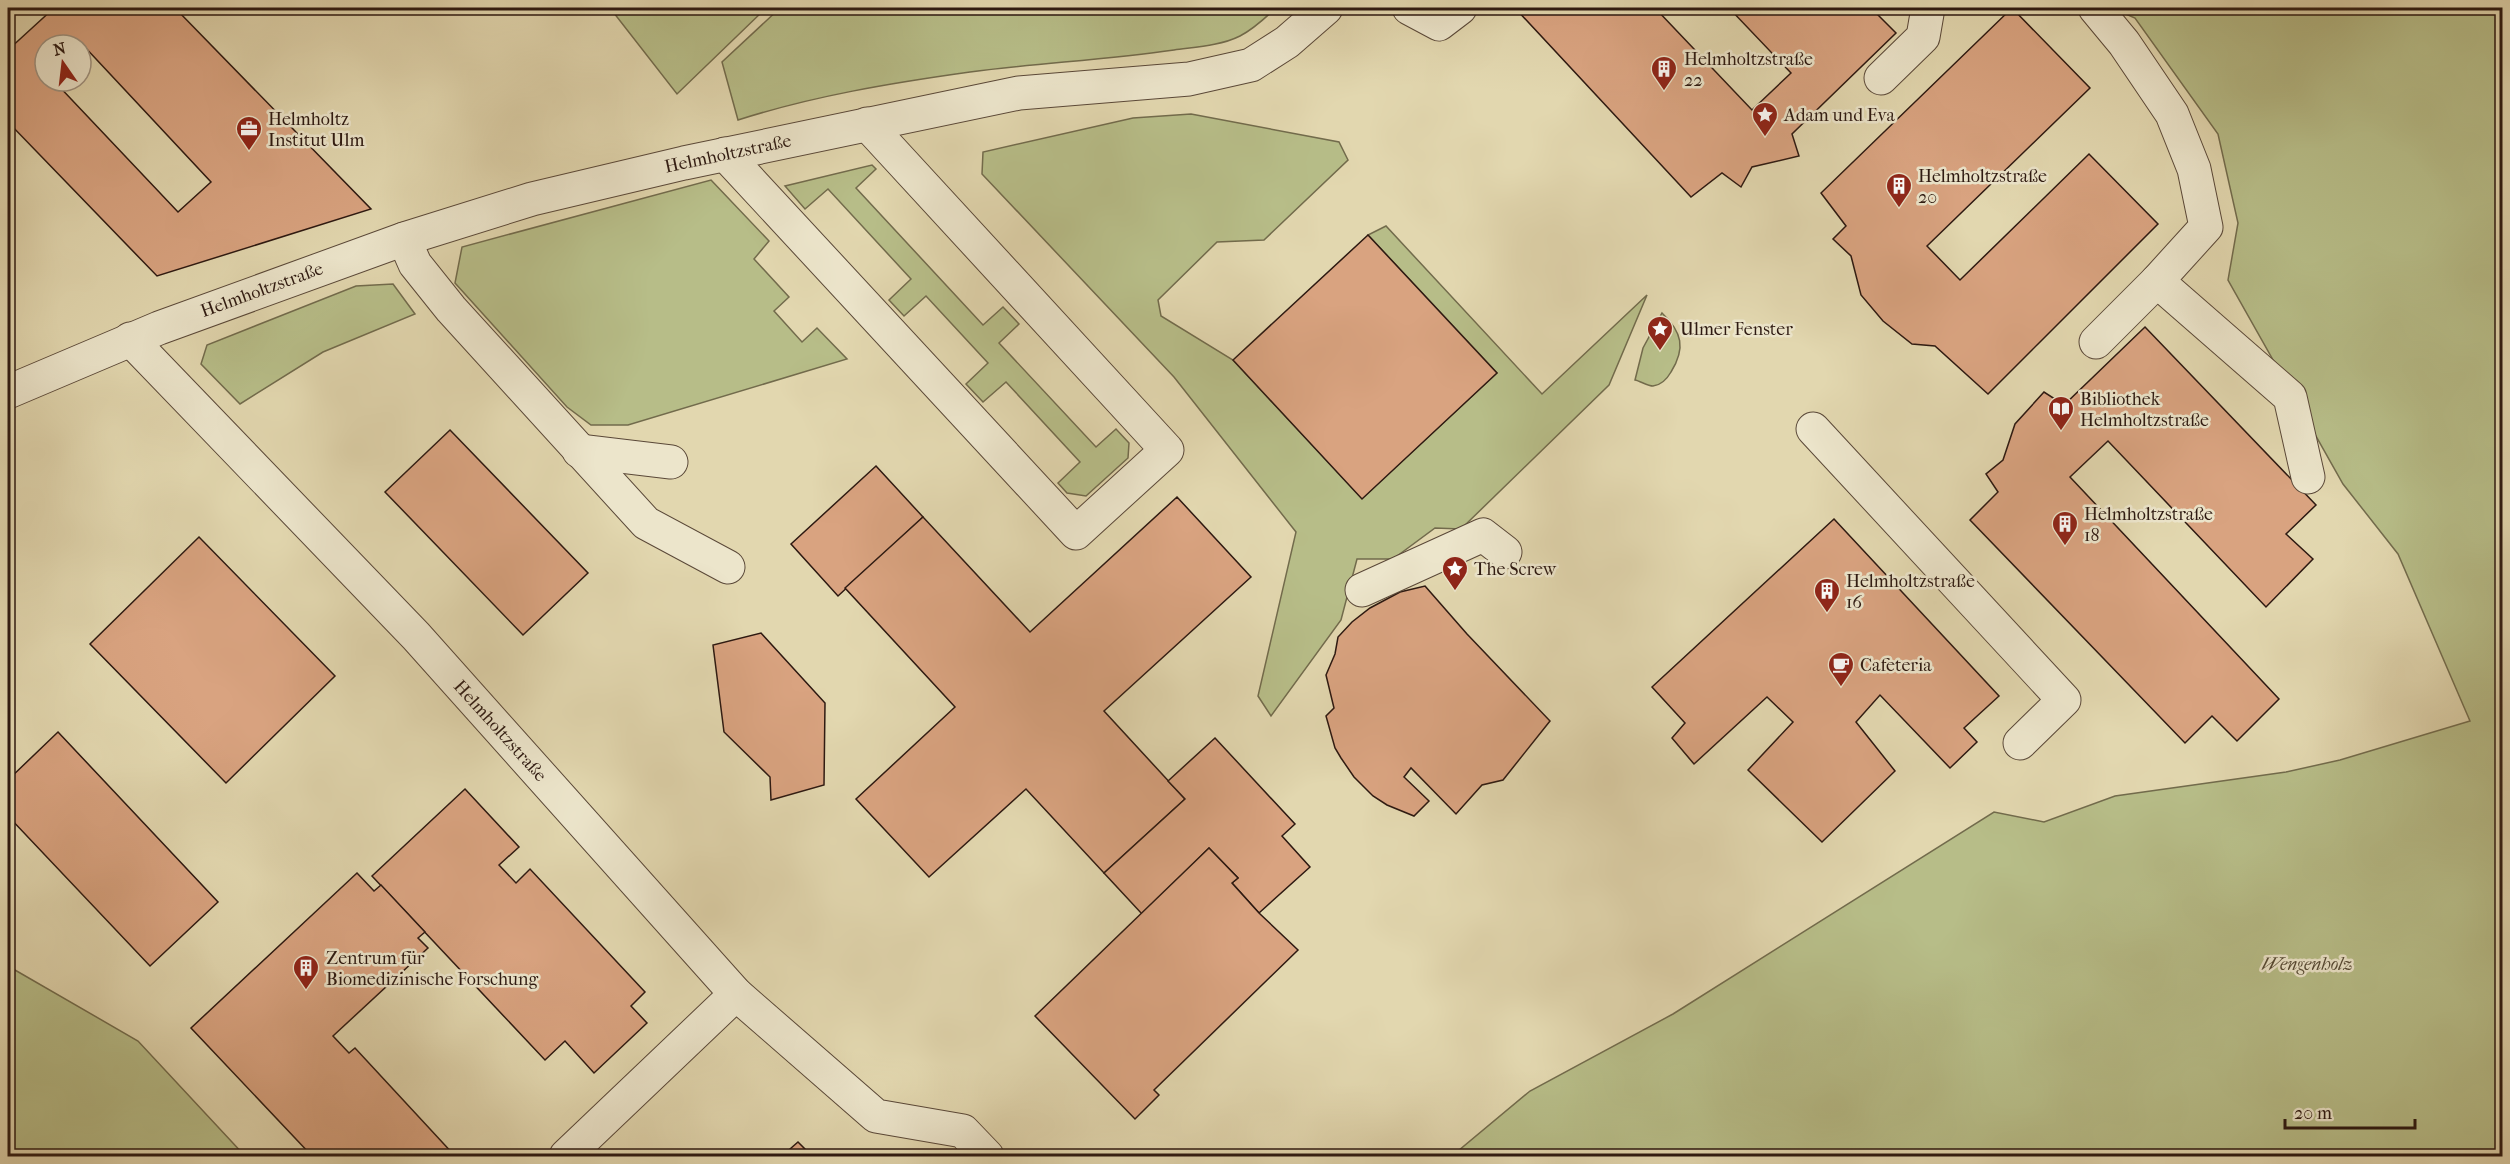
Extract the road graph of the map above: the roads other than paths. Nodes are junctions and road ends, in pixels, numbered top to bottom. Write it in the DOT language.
graph roads {
  1 [pos="1326,8"];
  2 [pos="1409,8"];
  3 [pos="1928,8"];
  4 [pos="2095,8"];
  5 [pos="1449,16"];
  6 [pos="1881,78"];
  7 [pos="867,124"];
  8 [pos="725,154"];
  9 [pos="404,239"];
  10 [pos="2157,281"];
  11 [pos="130,339"];
  12 [pos="2096,342"];
  13 [pos="8,392"];
  14 [pos="1813,429"];
  15 [pos="579,451"];
  16 [pos="671,462"];
  17 [pos="2308,477"];
  18 [pos="1505,552"];
  19 [pos="728,567"];
  20 [pos="1362,590"];
  21 [pos="2020,743"];
  22 [pos="736,994"];
  23 [pos="566,1156"];
  24 [pos="987,1156"];
  1 -- 7 [label="street, Helmholtzstraße"];
  2 -- 5 [label="street"];
  3 -- 6 [label="street"];
  4 -- 10 [label="street"];
  7 -- 8 [label="street, Helmholtzstraße"];
  7 -- 8 [label="street"];
  8 -- 9 [label="street, Helmholtzstraße"];
  9 -- 11 [label="street, Helmholtzstraße"];
  9 -- 15 [label="street"];
  10 -- 12 [label="street"];
  10 -- 17 [label="street"];
  11 -- 13 [label="street, Helmholtzstraße"];
  11 -- 22 [label="street, Helmholtzstraße"];
  14 -- 21 [label="street"];
  15 -- 16 [label="street"];
  15 -- 19 [label="street"];
  18 -- 20 [label="street"];
  22 -- 23 [label="street"];
  22 -- 24 [label="street, Helmholtzstraße"];
}
